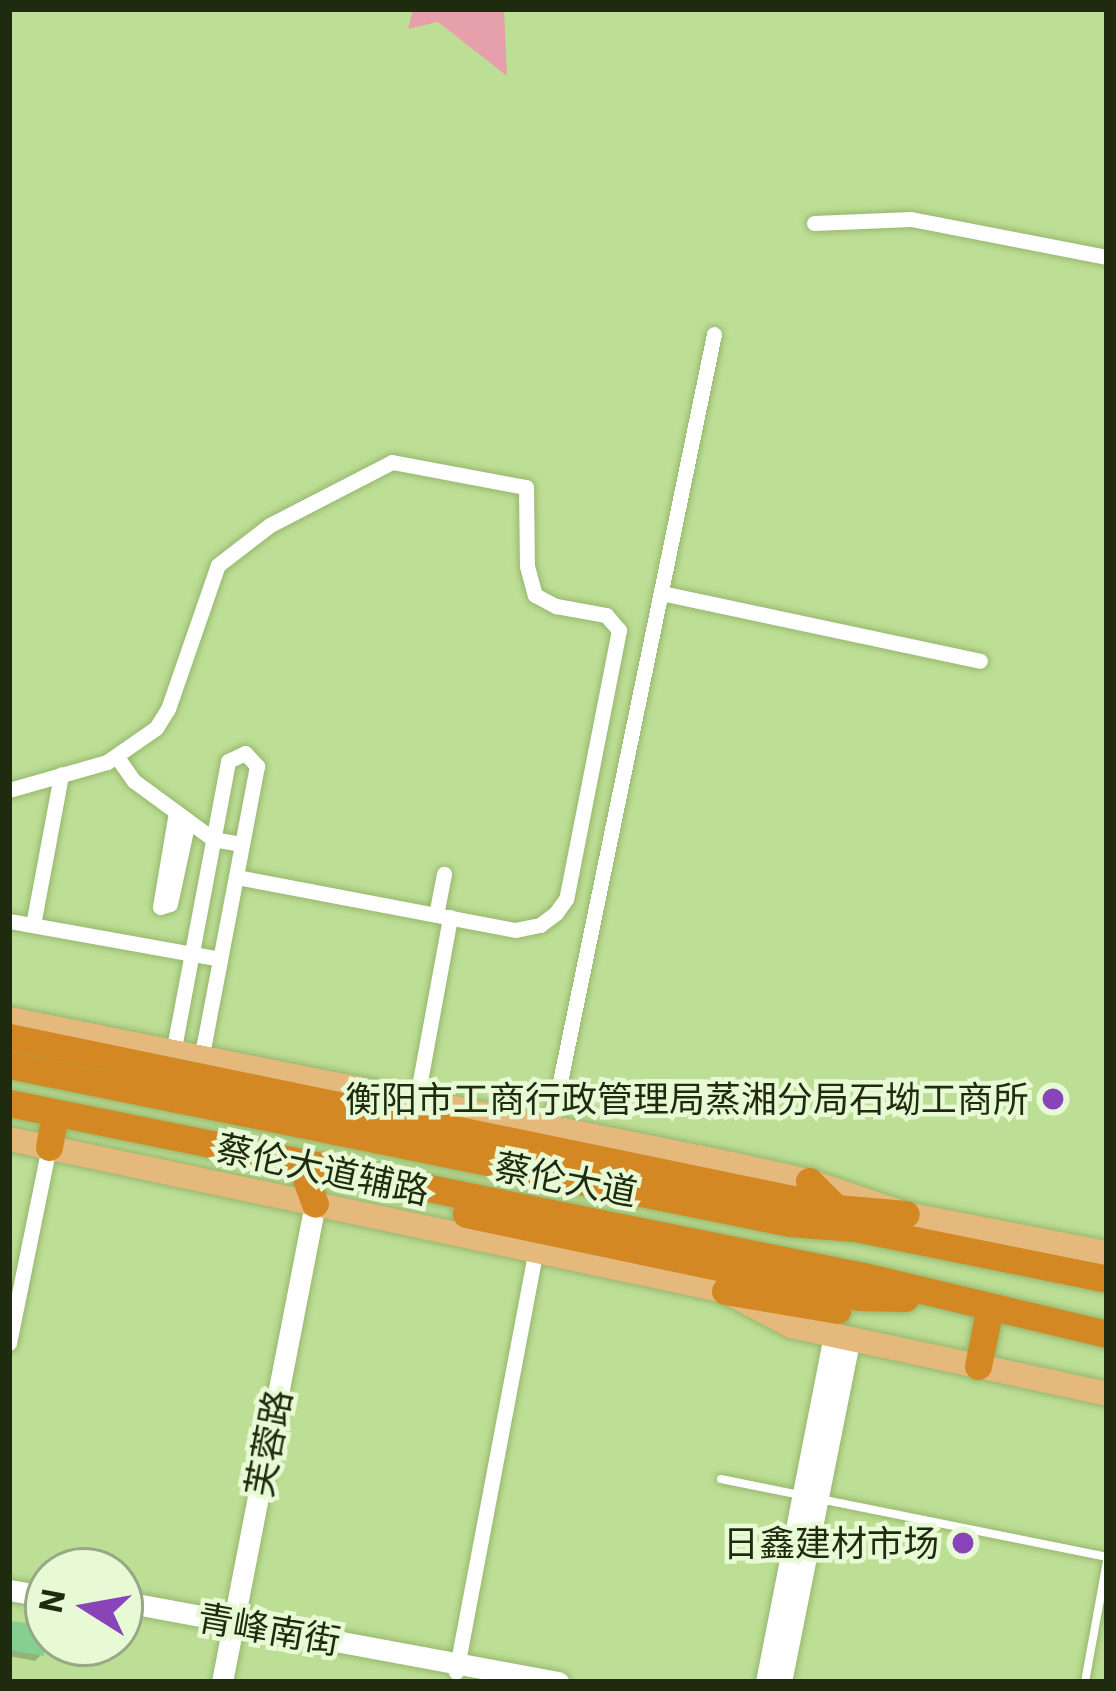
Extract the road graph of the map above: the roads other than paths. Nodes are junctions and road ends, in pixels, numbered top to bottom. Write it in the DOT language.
graph roads {
  1 [pos="814,224"];
  2 [pos="1107,257"];
  3 [pos="714,334"];
  4 [pos="661,593"];
  5 [pos="980,661"];
  6 [pos="117,757"];
  7 [pos="61,776"];
  8 [pos="9,790"];
  9 [pos="182,817"];
  10 [pos="213,839"];
  11 [pos="242,844"];
  12 [pos="444,874"];
  13 [pos="236,877"];
  14 [pos="443,916"];
  15 [pos="9,921"];
  16 [pos="33,926"];
  17 [pos="191,954"];
  18 [pos="220,959"];
  19 [pos="9,1019"];
  20 [pos="9,1037"];
  21 [pos="166,1058"];
  22 [pos="202,1059"];
  23 [pos="9,1064"];
  24 [pos="9,1103"];
  25 [pos="416,1103"];
  26 [pos="9,1122"];
  27 [pos="543,1137"];
  28 [pos="9,1139"];
  29 [pos="50,1139"];
  30 [pos="716,1172"];
  31 [pos="809,1181"];
  32 [pos="323,1195"];
  33 [pos="906,1214"];
  34 [pos="846,1218"];
  35 [pos="537,1240"];
  36 [pos="1107,1253"];
  37 [pos="630,1259"];
  38 [pos="1107,1280"];
  39 [pos="725,1291"];
  40 [pos="954,1300"];
  41 [pos="990,1307"];
  42 [pos="1107,1334"];
  43 [pos="842,1337"];
  44 [pos="9,1343"];
  45 [pos="978,1366"];
  46 [pos="1107,1394"];
  47 [pos="721,1479"];
  48 [pos="810,1497"];
  49 [pos="1107,1559"];
  50 [pos="144,1610"];
  51 [pos="239,1628"];
  52 [pos="457,1668"];
  53 [pos="222,1682"];
  54 [pos="234,1682"];
  55 [pos="509,1682"];
  56 [pos="559,1682"];
  57 [pos="766,1682"];
  58 [pos="781,1682"];
  59 [pos="1085,1682"];
  1 -- 2 [label="street"];
  3 -- 4 [label="street"];
  4 -- 5 [label="street"];
  4 -- 27 [label="street"];
  6 -- 7 [label="street"];
  6 -- 9 [label="street"];
  6 -- 14 [label="street"];
  7 -- 8 [label="street"];
  7 -- 16 [label="street"];
  9 -- 9 [label="street"];
  9 -- 10 [label="street"];
  10 -- 11 [label="street"];
  10 -- 11 [label="street"];
  10 -- 17 [label="street"];
  11 -- 13 [label="street"];
  12 -- 14 [label="street"];
  13 -- 14 [label="street"];
  13 -- 18 [label="street"];
  14 -- 25 [label="street"];
  15 -- 16 [label="street"];
  16 -- 17 [label="street"];
  17 -- 18 [label="street"];
  17 -- 21 [label="street"];
  18 -- 22 [label="street"];
  19 -- 21 [label="main road"];
  20 -- 21 [label="highway"];
  21 -- 22 [label="main road"];
  21 -- 27 [label="highway"];
  22 -- 25 [label="main road"];
  23 -- 34 [label="highway, 蔡伦大道"];
  24 -- 40 [label="highway, 蔡伦大道"];
  25 -- 27 [label="main road"];
  26 -- 29 [label="highway"];
  27 -- 30 [label="highway"];
  28 -- 29 [label="main road"];
  29 -- 32 [label="highway"];
  29 -- 44 [label="street"];
  30 -- 31 [label="main road"];
  30 -- 34 [label="highway"];
  31 -- 33 [label="main road"];
  31 -- 34 [label="highway"];
  32 -- 35 [label="highway"];
  32 -- 51 [label="street, 芙蓉路"];
  33 -- 34 [label="highway"];
  33 -- 36 [label="main road"];
  34 -- 38 [label="highway, 蔡伦大道"];
  35 -- 37 [label="highway"];
  35 -- 52 [label="street"];
  37 -- 39 [label="main road"];
  37 -- 40 [label="highway"];
  39 -- 40 [label="highway"];
  39 -- 43 [label="main road"];
  40 -- 41 [label="highway, 蔡伦大道"];
  41 -- 42 [label="highway, 蔡伦大道"];
  41 -- 45 [label="highway"];
  43 -- 45 [label="main road"];
  43 -- 48 [label="street"];
  45 -- 46 [label="main road"];
  47 -- 48 [label="lane"];
  48 -- 49 [label="lane"];
  48 -- 57 [label="street"];
  48 -- 58 [label="street"];
  49 -- 59 [label="lane"];
  50 -- 51 [label="street, 青峰南街"];
  51 -- 52 [label="street, 青峰南街"];
  51 -- 53 [label="street, 芙蓉路"];
  51 -- 54 [label="street, 芙蓉路"];
  52 -- 55 [label="street, 青峰南街"];
  52 -- 56 [label="street, 青峰南街"];
}
